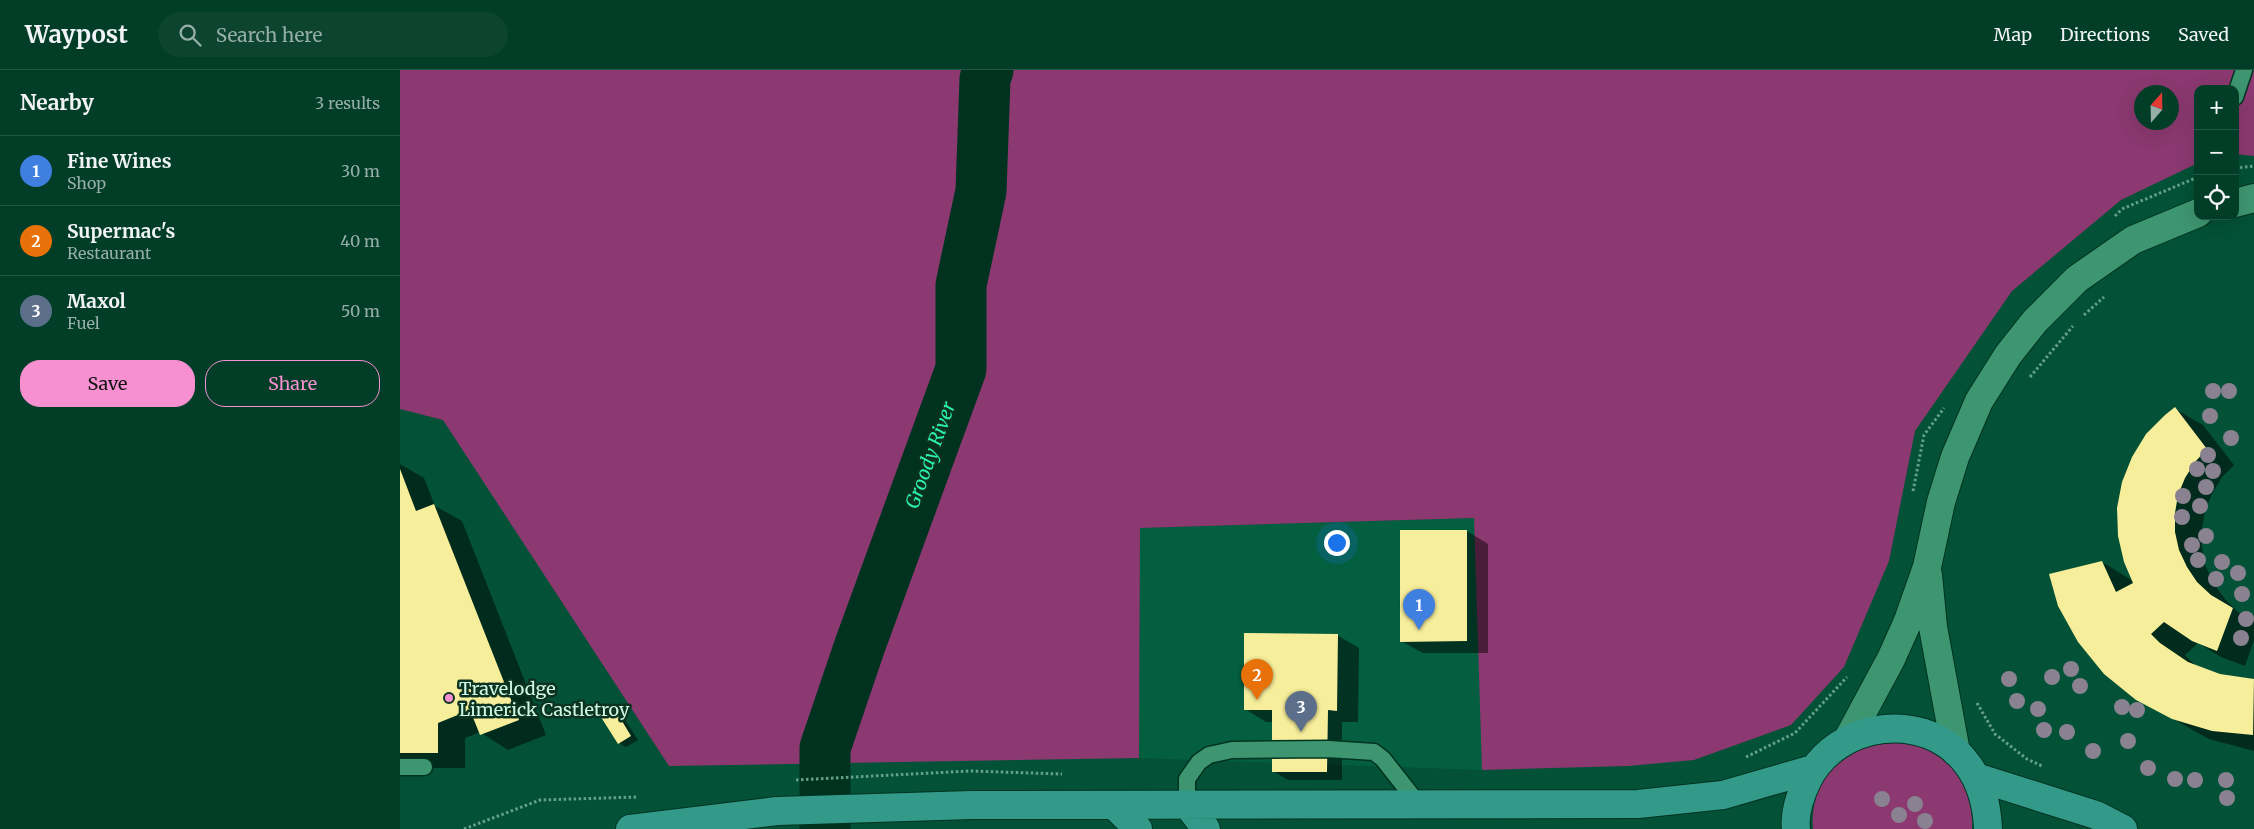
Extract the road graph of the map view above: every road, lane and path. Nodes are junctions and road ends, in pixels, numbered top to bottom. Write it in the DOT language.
graph roads {
  1 [pos="2244,70"];
  2 [pos="2239,85"];
  3 [pos="2254,166"];
  4 [pos="2239,168"];
  5 [pos="2254,198"];
  6 [pos="2239,202"];
  7 [pos="2194,215"];
  8 [pos="2106,295"];
  9 [pos="2026,382"];
  10 [pos="1927,566"];
  11 [pos="1850,674"];
  12 [pos="1975,700"];
  13 [pos="1849,738"];
  14 [pos="1956,752"];
  15 [pos="1743,758"];
  16 [pos="400,767"];
  17 [pos="424,767"];
  18 [pos="1812,769"];
  19 [pos="2048,769"];
  20 [pos="970,771"];
  21 [pos="1976,777"];
  22 [pos="789,780"];
  23 [pos="647,796"];
  24 [pos="1188,804"];
  25 [pos="1114,805"];
  26 [pos="1420,806"];
  27 [pos="464,829"];
  28 [pos="630,829"];
  29 [pos="1138,829"];
  30 [pos="1206,829"];
  31 [pos="1796,829"];
  32 [pos="1988,829"];
  33 [pos="2124,829"];
  1 -- 2 [label="lane"];
  3 -- 4 [label="path"];
  5 -- 6 [label="street"];
  7 -- 10 [label="street"];
  8 -- 9 [label="path"];
  10 -- 13 [label="street"];
  10 -- 14 [label="street"];
  11 -- 15 [label="path"];
  12 -- 19 [label="path"];
  13 -- 14 [label="main road"];
  13 -- 18 [label="main road"];
  14 -- 21 [label="main road"];
  16 -- 17 [label="lane"];
  18 -- 26 [label="main road"];
  18 -- 31 [label="main road"];
  20 -- 22 [label="path"];
  21 -- 32 [label="main road"];
  21 -- 33 [label="main road"];
  23 -- 27 [label="path"];
  24 -- 25 [label="main road"];
  24 -- 26 [label="main road"];
  24 -- 26 [label="lane"];
  24 -- 30 [label="main road"];
  25 -- 28 [label="main road"];
  25 -- 29 [label="main road"];
}
